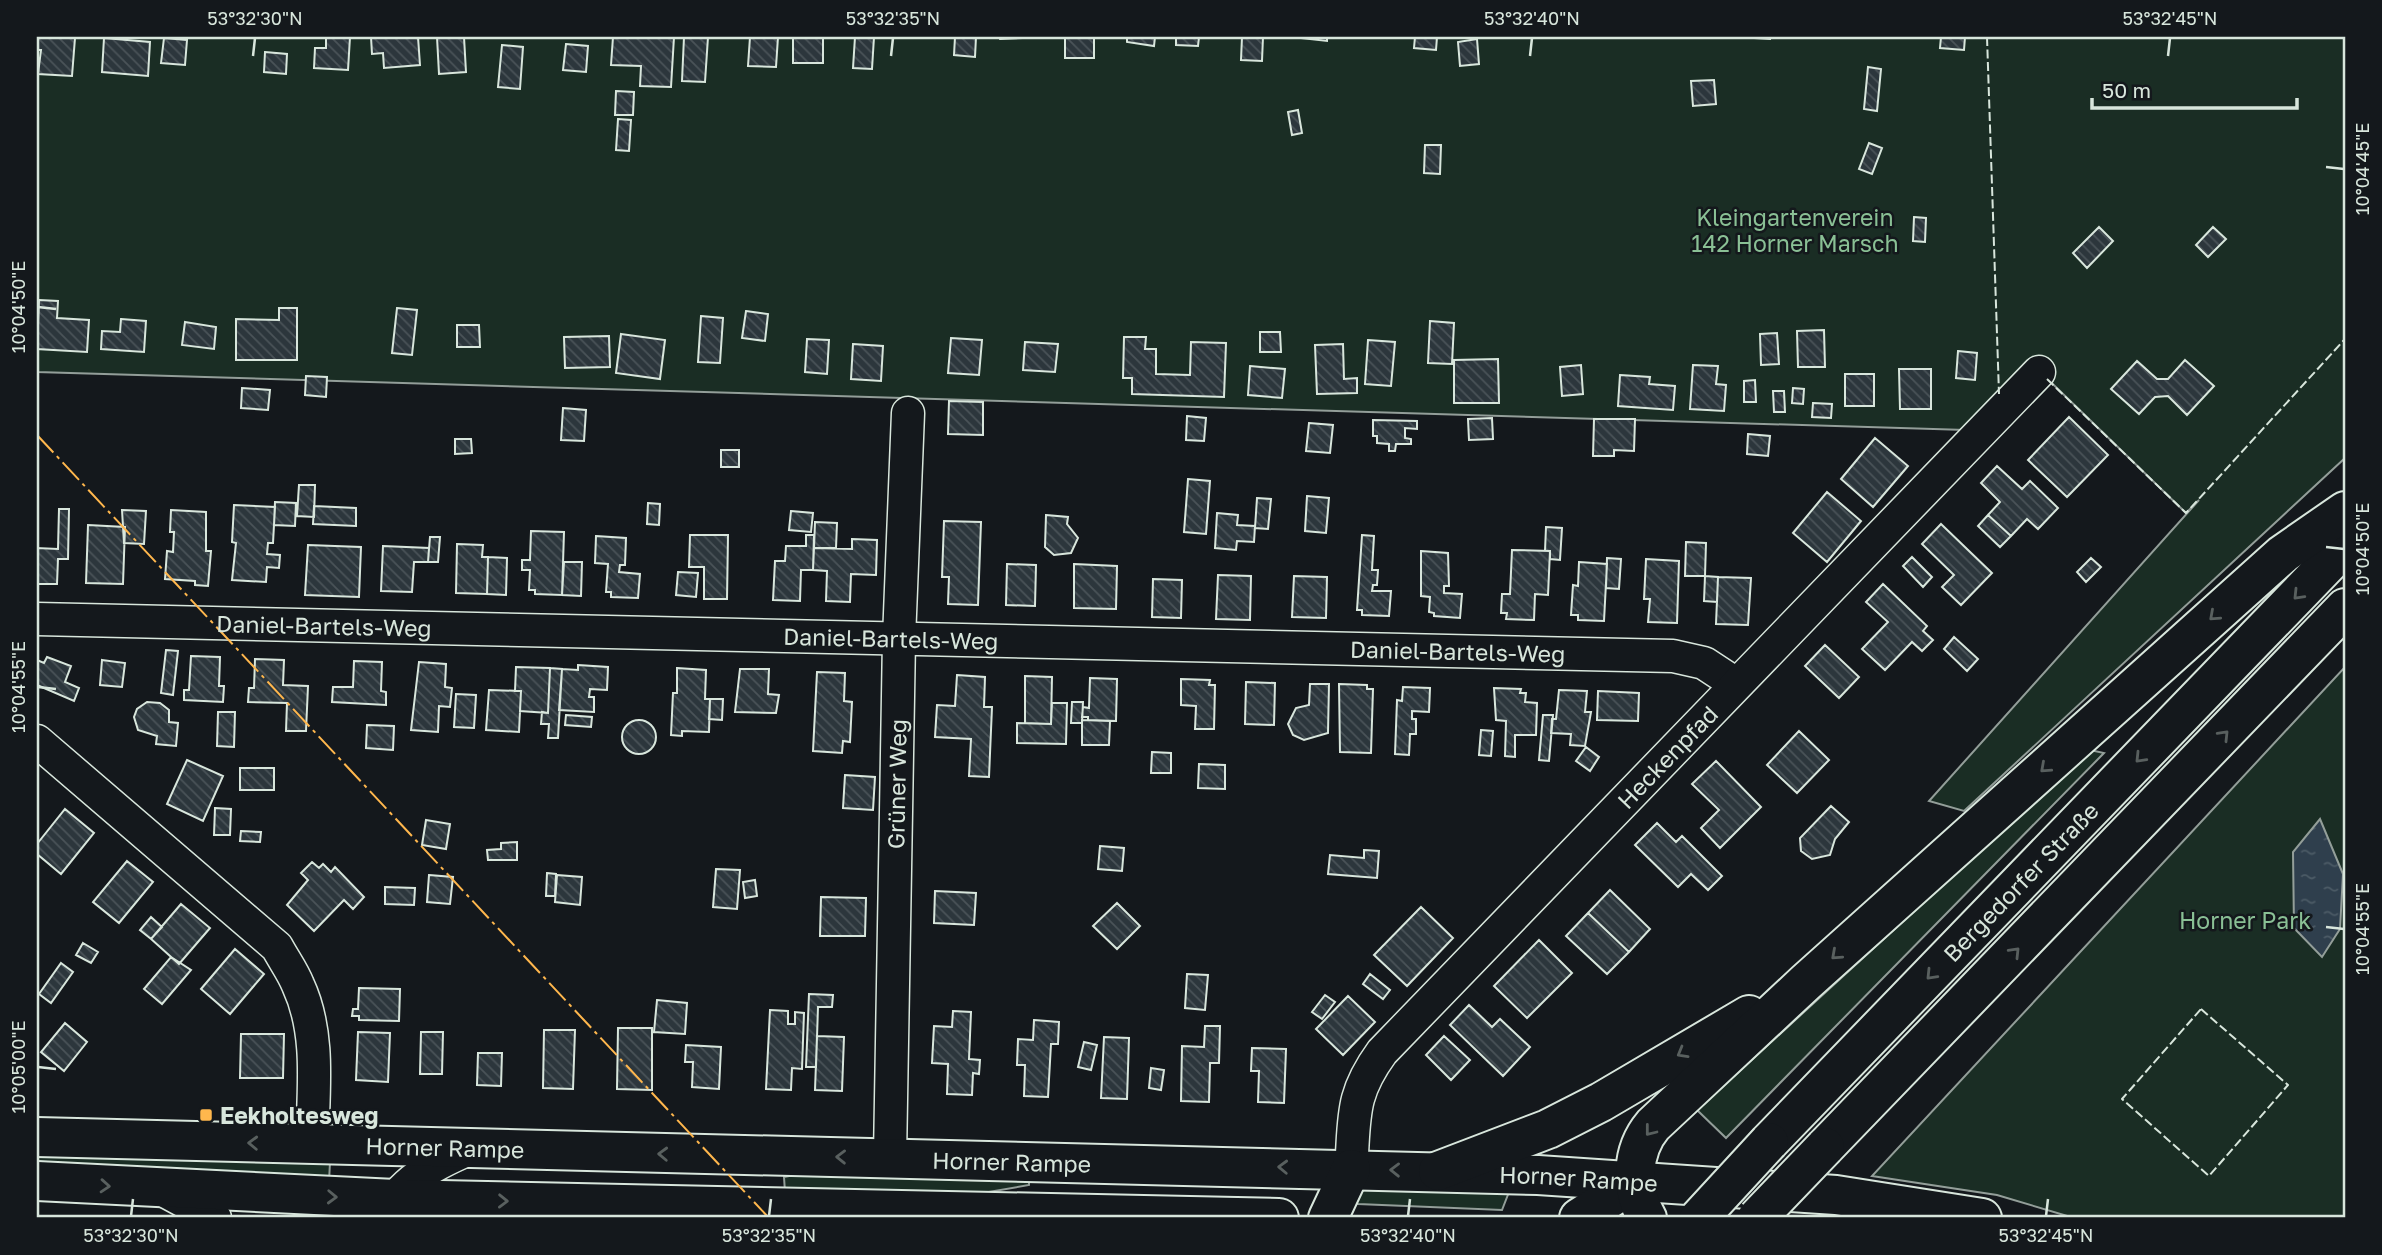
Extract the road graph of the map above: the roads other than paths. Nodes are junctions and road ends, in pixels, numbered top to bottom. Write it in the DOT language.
graph roads {
  1 [pos="2039,372"];
  2 [pos="908,413"];
  3 [pos="2345,511"];
  4 [pos="2345,546"];
  5 [pos="2345,608"];
  6 [pos="37,619"];
  7 [pos="899,639"];
  8 [pos="1736,684"];
  9 [pos="37,741"];
  10 [pos="1805,982"];
  11 [pos="37,1137"];
  12 [pos="312,1145"];
  13 [pos="395,1147"];
  14 [pos="472,1148"];
  15 [pos="1839,1148"];
  16 [pos="890,1157"];
  17 [pos="1351,1169"];
  18 [pos="1438,1171"];
  19 [pos="37,1181"];
  20 [pos="1635,1182"];
  21 [pos="163,1190"];
  22 [pos="431,1196"];
  23 [pos="388,1208"];
  24 [pos="215,1218"];
  25 [pos="1279,1218"];
  26 [pos="1328,1218"];
  27 [pos="1579,1218"];
  28 [pos="1647,1218"];
  29 [pos="1699,1218"];
  30 [pos="1757,1218"];
  31 [pos="1792,1218"];
  32 [pos="1982,1218"];
  1 -- 8 [label="street, Heckenpfad"];
  2 -- 7 [label="street, Grüner Weg"];
  3 -- 10 [label="main road, one-way"];
  4 -- 29 [label="main road, Bergedorfer Straße, one-way, bridge"];
  15 -- 5 [label="main road, Bergedorfer Straße, one-way"];
  6 -- 7 [label="street, Daniel-Bartels-Weg"];
  7 -- 8 [label="street, Daniel-Bartels-Weg"];
  7 -- 16 [label="street, Grüner Weg"];
  8 -- 17 [label="street, Heckenpfad"];
  9 -- 12 [label="street"];
  10 -- 18 [label="main road, one-way"];
  10 -- 20 [label="main road, one-way"];
  12 -- 11 [label="main road, Horner Rampe, one-way"];
  12 -- 13 [label="main road, Horner Rampe"];
  13 -- 14 [label="main road, Horner Rampe"];
  13 -- 22 [label="street"];
  16 -- 14 [label="main road, Horner Rampe, one-way"];
  14 -- 22 [label="street"];
  15 -- 30 [label="main road, bridge"];
  15 -- 31 [label="main road"];
  17 -- 16 [label="main road, Horner Rampe, one-way"];
  18 -- 17 [label="main road, Horner Rampe, one-way"];
  17 -- 26 [label="main road"];
  18 -- 20 [label="main road, Horner Rampe"];
  19 -- 21 [label="main road, one-way"];
  20 -- 27 [label="main road"];
  20 -- 28 [label="main road"];
  20 -- 32 [label="main road, Horner Rampe"];
  21 -- 23 [label="main road, one-way"];
  21 -- 24 [label="street"];
  22 -- 23 [label="main road"];
  22 -- 25 [label="main road, one-way"];
}
